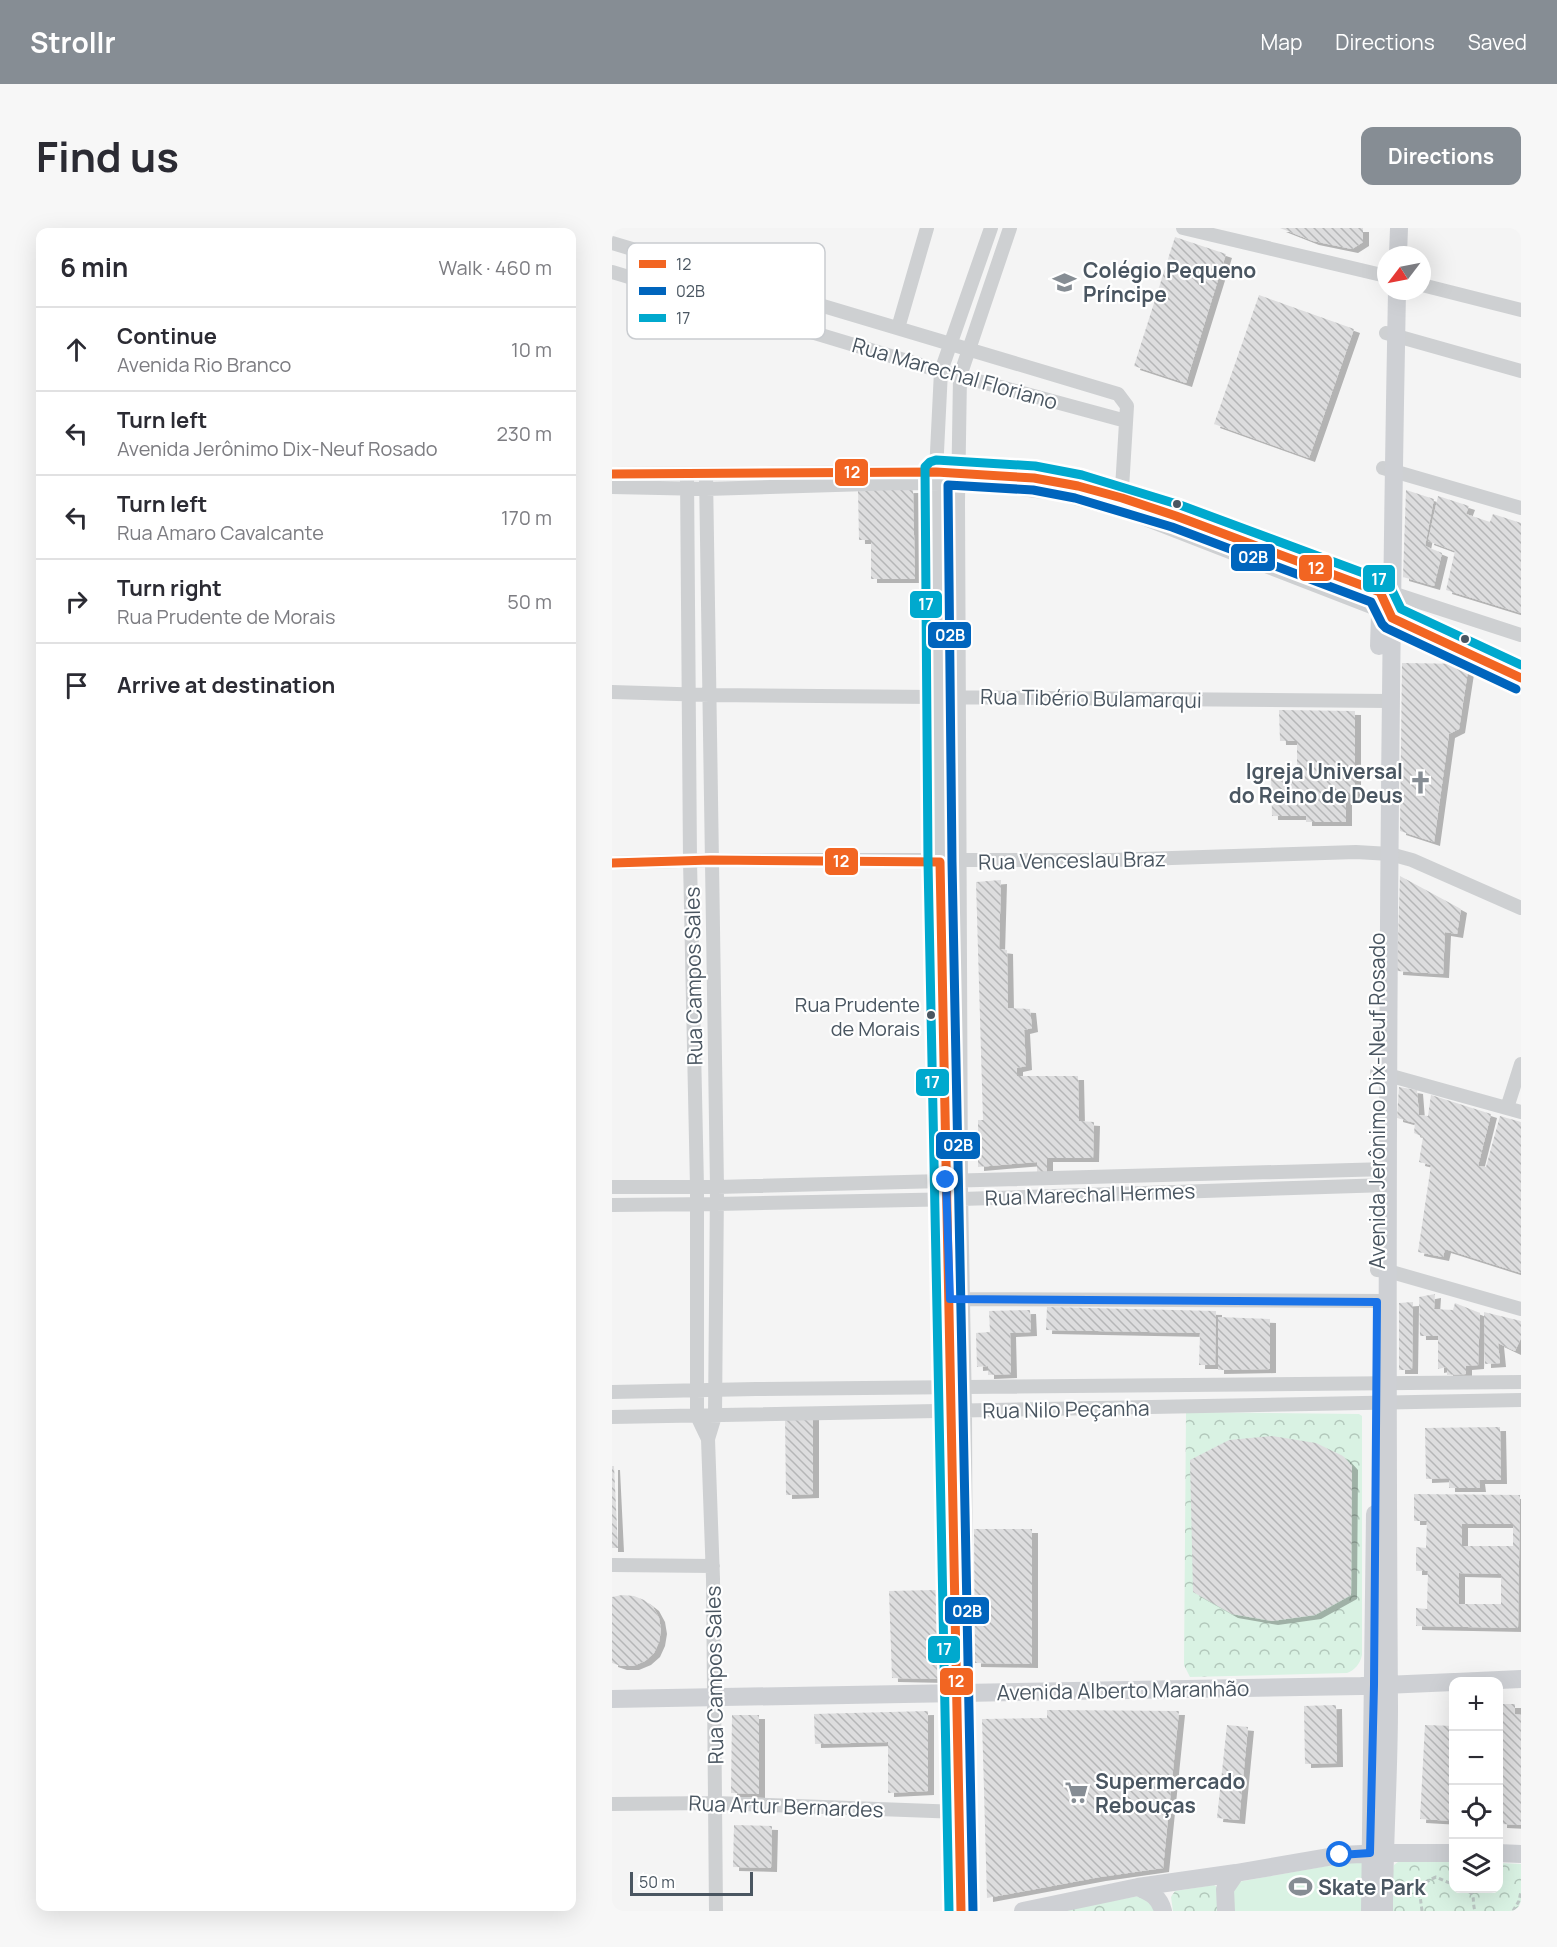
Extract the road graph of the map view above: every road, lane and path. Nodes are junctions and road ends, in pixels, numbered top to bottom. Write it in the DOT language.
graph roads {
  1 [pos="927,228"];
  2 [pos="991,228"];
  3 [pos="1010,228"];
  4 [pos="1388,228"];
  5 [pos="1399,228"];
  6 [pos="1192,229"];
  7 [pos="612,243"];
  8 [pos="1387,246"];
  9 [pos="1398,246"];
  10 [pos="627,247"];
  11 [pos="612,272"];
  12 [pos="1377,274"];
  13 [pos="627,277"];
  14 [pos="1431,287"];
  15 [pos="1387,300"];
  16 [pos="1396,300"];
  17 [pos="825,306"];
  18 [pos="1521,310"];
  19 [pos="898,328"];
  20 [pos="1391,335"];
  21 [pos="825,336"];
  22 [pos="950,344"];
  23 [pos="969,350"];
  24 [pos="941,371"];
  25 [pos="1521,371"];
  26 [pos="960,376"];
  27 [pos="1126,421"];
  28 [pos="1389,469"];
  29 [pos="612,474"];
  30 [pos="687,474"];
  31 [pos="706,474"];
  32 [pos="936,478"];
  33 [pos="959,478"];
  34 [pos="612,486"];
  35 [pos="687,488"];
  36 [pos="706,489"];
  37 [pos="1121,504"];
  38 [pos="1521,508"];
  39 [pos="1386,592"];
  40 [pos="1386,614"];
  41 [pos="1521,634"];
  42 [pos="1521,678"];
  43 [pos="612,692"];
  44 [pos="688,694"];
  45 [pos="709,695"];
  46 [pos="938,697"];
  47 [pos="959,697"];
  48 [pos="1385,701"];
  49 [pos="1384,853"];
  50 [pos="711,860"];
  51 [pos="690,861"];
  52 [pos="960,861"];
  53 [pos="939,862"];
  54 [pos="612,863"];
  55 [pos="1521,909"];
  56 [pos="1521,1064"];
  57 [pos="1383,1073"];
  58 [pos="1507,1108"];
  59 [pos="1521,1112"];
  60 [pos="1383,1177"];
  61 [pos="954,1180"];
  62 [pos="612,1187"];
  63 [pos="697,1187"];
  64 [pos="717,1187"];
  65 [pos="946,1198"];
  66 [pos="961,1198"];
  67 [pos="612,1204"];
  68 [pos="696,1204"];
  69 [pos="716,1204"];
  70 [pos="1382,1271"];
  71 [pos="957,1299"];
  72 [pos="1382,1301"];
  73 [pos="1521,1309"];
  74 [pos="1521,1382"];
  75 [pos="1382,1383"];
  76 [pos="959,1387"];
  77 [pos="696,1391"];
  78 [pos="714,1391"];
  79 [pos="612,1392"];
  80 [pos="1521,1400"];
  81 [pos="1382,1403"];
  82 [pos="959,1411"];
  83 [pos="697,1416"];
  84 [pos="715,1416"];
  85 [pos="612,1417"];
  86 [pos="708,1440"];
  87 [pos="612,1565"];
  88 [pos="713,1566"];
  89 [pos="1521,1679"];
  90 [pos="1503,1680"];
  91 [pos="1449,1682"];
  92 [pos="1381,1685"];
  93 [pos="962,1694"];
  94 [pos="714,1697"];
  95 [pos="612,1699"];
  96 [pos="715,1803"];
  97 [pos="612,1804"];
  98 [pos="960,1812"];
  99 [pos="1377,1853"];
  100 [pos="1449,1853"];
  101 [pos="1503,1853"];
  102 [pos="1521,1854"];
  103 [pos="1236,1873"];
  104 [pos="1449,1883"];
  105 [pos="1138,1887"];
  106 [pos="1521,1891"];
  107 [pos="1471,1893"];
  108 [pos="716,1911"];
  109 [pos="961,1911"];
  110 [pos="968,1911"];
  111 [pos="1023,1911"];
  112 [pos="1163,1911"];
  113 [pos="1226,1911"];
  114 [pos="1370,1911"];
  115 [pos="1384,1911"];
  116 [pos="1422,1911"];
  117 [pos="1475,1911"];
  118 [pos="1513,1911"];
  1 -- 19 [label="street"];
  2 -- 22 [label="street"];
  3 -- 23 [label="street"];
  4 -- 8 [label="main road"];
  5 -- 9 [label="main road"];
  6 -- 12 [label="street"];
  7 -- 10 [label="street, Rua Marechal Floriano"];
  11 -- 13 [label="street, Rua Marechal Floriano"];
  14 -- 18 [label="street"];
  15 -- 20 [label="main road, Avenida Jerônimo Dix-Neuf Rosado"];
  16 -- 20 [label="main road, Avenida Jerônimo Dix-Neuf Rosado"];
  17 -- 19 [label="street, Rua Marechal Floriano"];
  19 -- 22 [label="street, Rua Marechal Floriano"];
  20 -- 25 [label="street"];
  20 -- 28 [label="main road, Avenida Jerônimo Dix-Neuf Rosado"];
  21 -- 24 [label="street, Rua Marechal Floriano"];
  22 -- 23 [label="street, Rua Marechal Floriano"];
  22 -- 24 [label="street"];
  23 -- 26 [label="street"];
  23 -- 27 [label="street, Rua Marechal Floriano"];
  24 -- 26 [label="street, Rua Marechal Floriano"];
  24 -- 32 [label="street"];
  26 -- 27 [label="street, Rua Marechal Floriano"];
  26 -- 33 [label="street"];
  27 -- 37 [label="street"];
  28 -- 38 [label="street"];
  28 -- 39 [label="main road, Avenida Jerônimo Dix-Neuf Rosado"];
  29 -- 30 [label="street"];
  30 -- 31 [label="street"];
  30 -- 35 [label="street, Rua Campos Sales"];
  31 -- 32 [label="street"];
  31 -- 36 [label="street, Rua Campos Sales"];
  32 -- 33 [label="street"];
  32 -- 36 [label="street"];
  32 -- 46 [label="street"];
  33 -- 37 [label="street"];
  33 -- 47 [label="street"];
  34 -- 35 [label="street"];
  35 -- 36 [label="street"];
  35 -- 44 [label="street, Rua Campos Sales"];
  36 -- 45 [label="street, Rua Campos Sales"];
  37 -- 39 [label="street"];
  37 -- 40 [label="street"];
  39 -- 40 [label="main road, Avenida Jerônimo Dix-Neuf Rosado"];
  39 -- 41 [label="street"];
  40 -- 42 [label="street"];
  40 -- 48 [label="main road, Avenida Jerônimo Dix-Neuf Rosado"];
  43 -- 44 [label="street, Rua Tibério Bulamarqui"];
  44 -- 45 [label="street, Rua Tibério Bulamarqui"];
  44 -- 51 [label="street, Rua Campos Sales"];
  45 -- 46 [label="street, Rua Tibério Bulamarqui"];
  45 -- 50 [label="street, Rua Campos Sales"];
  46 -- 47 [label="street, Rua Tibério Bulamarqui"];
  46 -- 53 [label="street"];
  47 -- 48 [label="street, Rua Tibério Bulamarqui"];
  47 -- 52 [label="street"];
  48 -- 49 [label="main road, Avenida Jerônimo Dix-Neuf Rosado"];
  49 -- 52 [label="street, Rua Venceslau Braz"];
  49 -- 55 [label="street, Rua Venceslau Braz"];
  49 -- 57 [label="main road, Avenida Jerônimo Dix-Neuf Rosado"];
  50 -- 51 [label="street, Rua Venceslau Braz"];
  50 -- 53 [label="street, Rua Venceslau Braz"];
  50 -- 64 [label="street, Rua Campos Sales"];
  51 -- 54 [label="street, Rua Venceslau Braz"];
  51 -- 63 [label="street, Rua Campos Sales"];
  52 -- 53 [label="street, Rua Venceslau Braz"];
  52 -- 61 [label="street"];
  53 -- 61 [label="street"];
  56 -- 58 [label="street"];
  57 -- 58 [label="street"];
  57 -- 60 [label="main road, Avenida Jerônimo Dix-Neuf Rosado"];
  58 -- 59 [label="street"];
  60 -- 61 [label="street, Rua Marechal Hermes"];
  60 -- 66 [label="street, Rua Marechal Hermes"];
  60 -- 70 [label="main road, Avenida Jerônimo Dix-Neuf Rosado"];
  61 -- 64 [label="street, Rua Marechal Hermes"];
  61 -- 65 [label="street"];
  61 -- 66 [label="street"];
  62 -- 63 [label="street, Rua Marechal Hermes"];
  63 -- 64 [label="street, Rua Marechal Hermes"];
  63 -- 68 [label="street, Rua Campos Sales"];
  64 -- 69 [label="street, Rua Campos Sales"];
  65 -- 66 [label="street, Rua Marechal Hermes"];
  65 -- 69 [label="street, Rua Marechal Hermes"];
  65 -- 71 [label="street"];
  66 -- 71 [label="street"];
  67 -- 68 [label="street, Rua Marechal Hermes"];
  68 -- 69 [label="street, Rua Marechal Hermes"];
  68 -- 77 [label="street, Rua Campos Sales"];
  69 -- 78 [label="street, Rua Campos Sales"];
  70 -- 72 [label="main road, Avenida Jerônimo Dix-Neuf Rosado"];
  70 -- 73 [label="street"];
  71 -- 72 [label="street"];
  71 -- 76 [label="street"];
  72 -- 75 [label="main road, Avenida Jerônimo Dix-Neuf Rosado"];
  74 -- 75 [label="street, Rua Nilo Peçanha"];
  75 -- 76 [label="street, Rua Nilo Peçanha"];
  75 -- 81 [label="main road, Avenida Jerônimo Dix-Neuf Rosado"];
  76 -- 78 [label="street, Rua Nilo Peçanha"];
  76 -- 82 [label="street"];
  77 -- 78 [label="street, Rua Nilo Peçanha"];
  77 -- 79 [label="street, Rua Nilo Peçanha"];
  77 -- 83 [label="street, Rua Campos Sales"];
  78 -- 84 [label="street, Rua Campos Sales"];
  80 -- 81 [label="street, Rua Nilo Peçanha"];
  81 -- 82 [label="street, Rua Nilo Peçanha"];
  81 -- 92 [label="main road, Avenida Jerônimo Dix-Neuf Rosado"];
  82 -- 84 [label="street, Rua Nilo Peçanha"];
  82 -- 93 [label="street"];
  83 -- 84 [label="street, Rua Nilo Peçanha"];
  83 -- 85 [label="street, Rua Nilo Peçanha"];
  83 -- 86 [label="street, Rua Campos Sales"];
  84 -- 86 [label="street, Rua Campos Sales"];
  86 -- 88 [label="street, Rua Campos Sales"];
  87 -- 88 [label="street"];
  88 -- 94 [label="street, Rua Campos Sales"];
  89 -- 90 [label="main road, Avenida Alberto Maranhão"];
  91 -- 92 [label="main road, Avenida Alberto Maranhão"];
  92 -- 93 [label="main road, Avenida Alberto Maranhão"];
  92 -- 99 [label="main road"];
  93 -- 94 [label="main road, Avenida Alberto Maranhão"];
  93 -- 98 [label="street"];
  93 -- 110 [label="street"];
  94 -- 95 [label="main road, Avenida Alberto Maranhão"];
  94 -- 96 [label="street, Rua Campos Sales"];
  96 -- 97 [label="street, Rua Artur Bernardes"];
  96 -- 98 [label="street, Rua Artur Bernardes"];
  96 -- 108 [label="street, Rua Campos Sales"];
  98 -- 109 [label="street"];
  99 -- 100 [label="main road"];
  99 -- 103 [label="main road"];
  99 -- 114 [label="main road"];
  99 -- 115 [label="main road"];
  101 -- 102 [label="main road"];
  103 -- 105 [label="main road"];
  103 -- 113 [label="main road"];
  104 -- 116 [label="path"];
  105 -- 111 [label="main road"];
  105 -- 112 [label="main road"];
  106 -- 118 [label="path"];
  107 -- 117 [label="path"];
}
